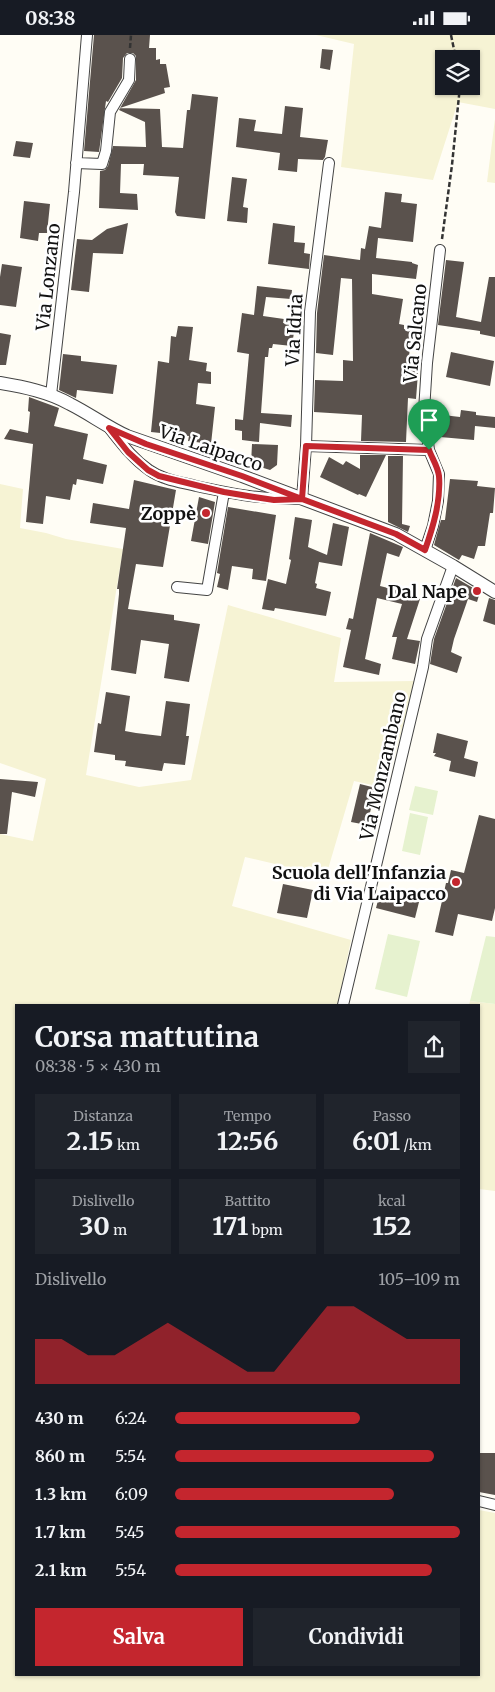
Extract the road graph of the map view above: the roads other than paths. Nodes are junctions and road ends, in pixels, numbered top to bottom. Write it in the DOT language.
graph roads {
  1 [pos="87,35"];
  2 [pos="130,59"];
  3 [pos="76,163"];
  4 [pos="329,163"];
  5 [pos="440,250"];
  6 [pos="0,383"];
  7 [pos="51,395"];
  8 [pos="109,428"];
  9 [pos="306,446"];
  10 [pos="429,450"];
  11 [pos="224,492"];
  12 [pos="302,499"];
  13 [pos="425,550"];
  14 [pos="453,566"];
  15 [pos="177,587"];
  16 [pos="495,592"];
  17 [pos="343,1004"];
  18 [pos="480,1501"];
  19 [pos="495,1505"];
  1 -- 3 [label="street, Via Lonzano"];
  2 -- 3 [label="street"];
  3 -- 7 [label="street, Via Lonzano"];
  4 -- 9 [label="street, Via Idria"];
  5 -- 10 [label="street, Via Salcano"];
  6 -- 7 [label="street, Via Laipacco"];
  7 -- 8 [label="street, Via Laipacco"];
  8 -- 11 [label="street, Via Laipacco"];
  8 -- 12 [label="street, Via Laipacco"];
  9 -- 10 [label="street"];
  9 -- 12 [label="street, Via Idria"];
  10 -- 13 [label="street, Via Salcano"];
  11 -- 12 [label="street, Via Laipacco"];
  11 -- 15 [label="street"];
  12 -- 13 [label="street, Via Laipacco"];
  13 -- 14 [label="street, Via Laipacco"];
  14 -- 16 [label="street, Via Laipacco"];
  14 -- 17 [label="street, Via Monzambano"];
  18 -- 19 [label="street"];
}
